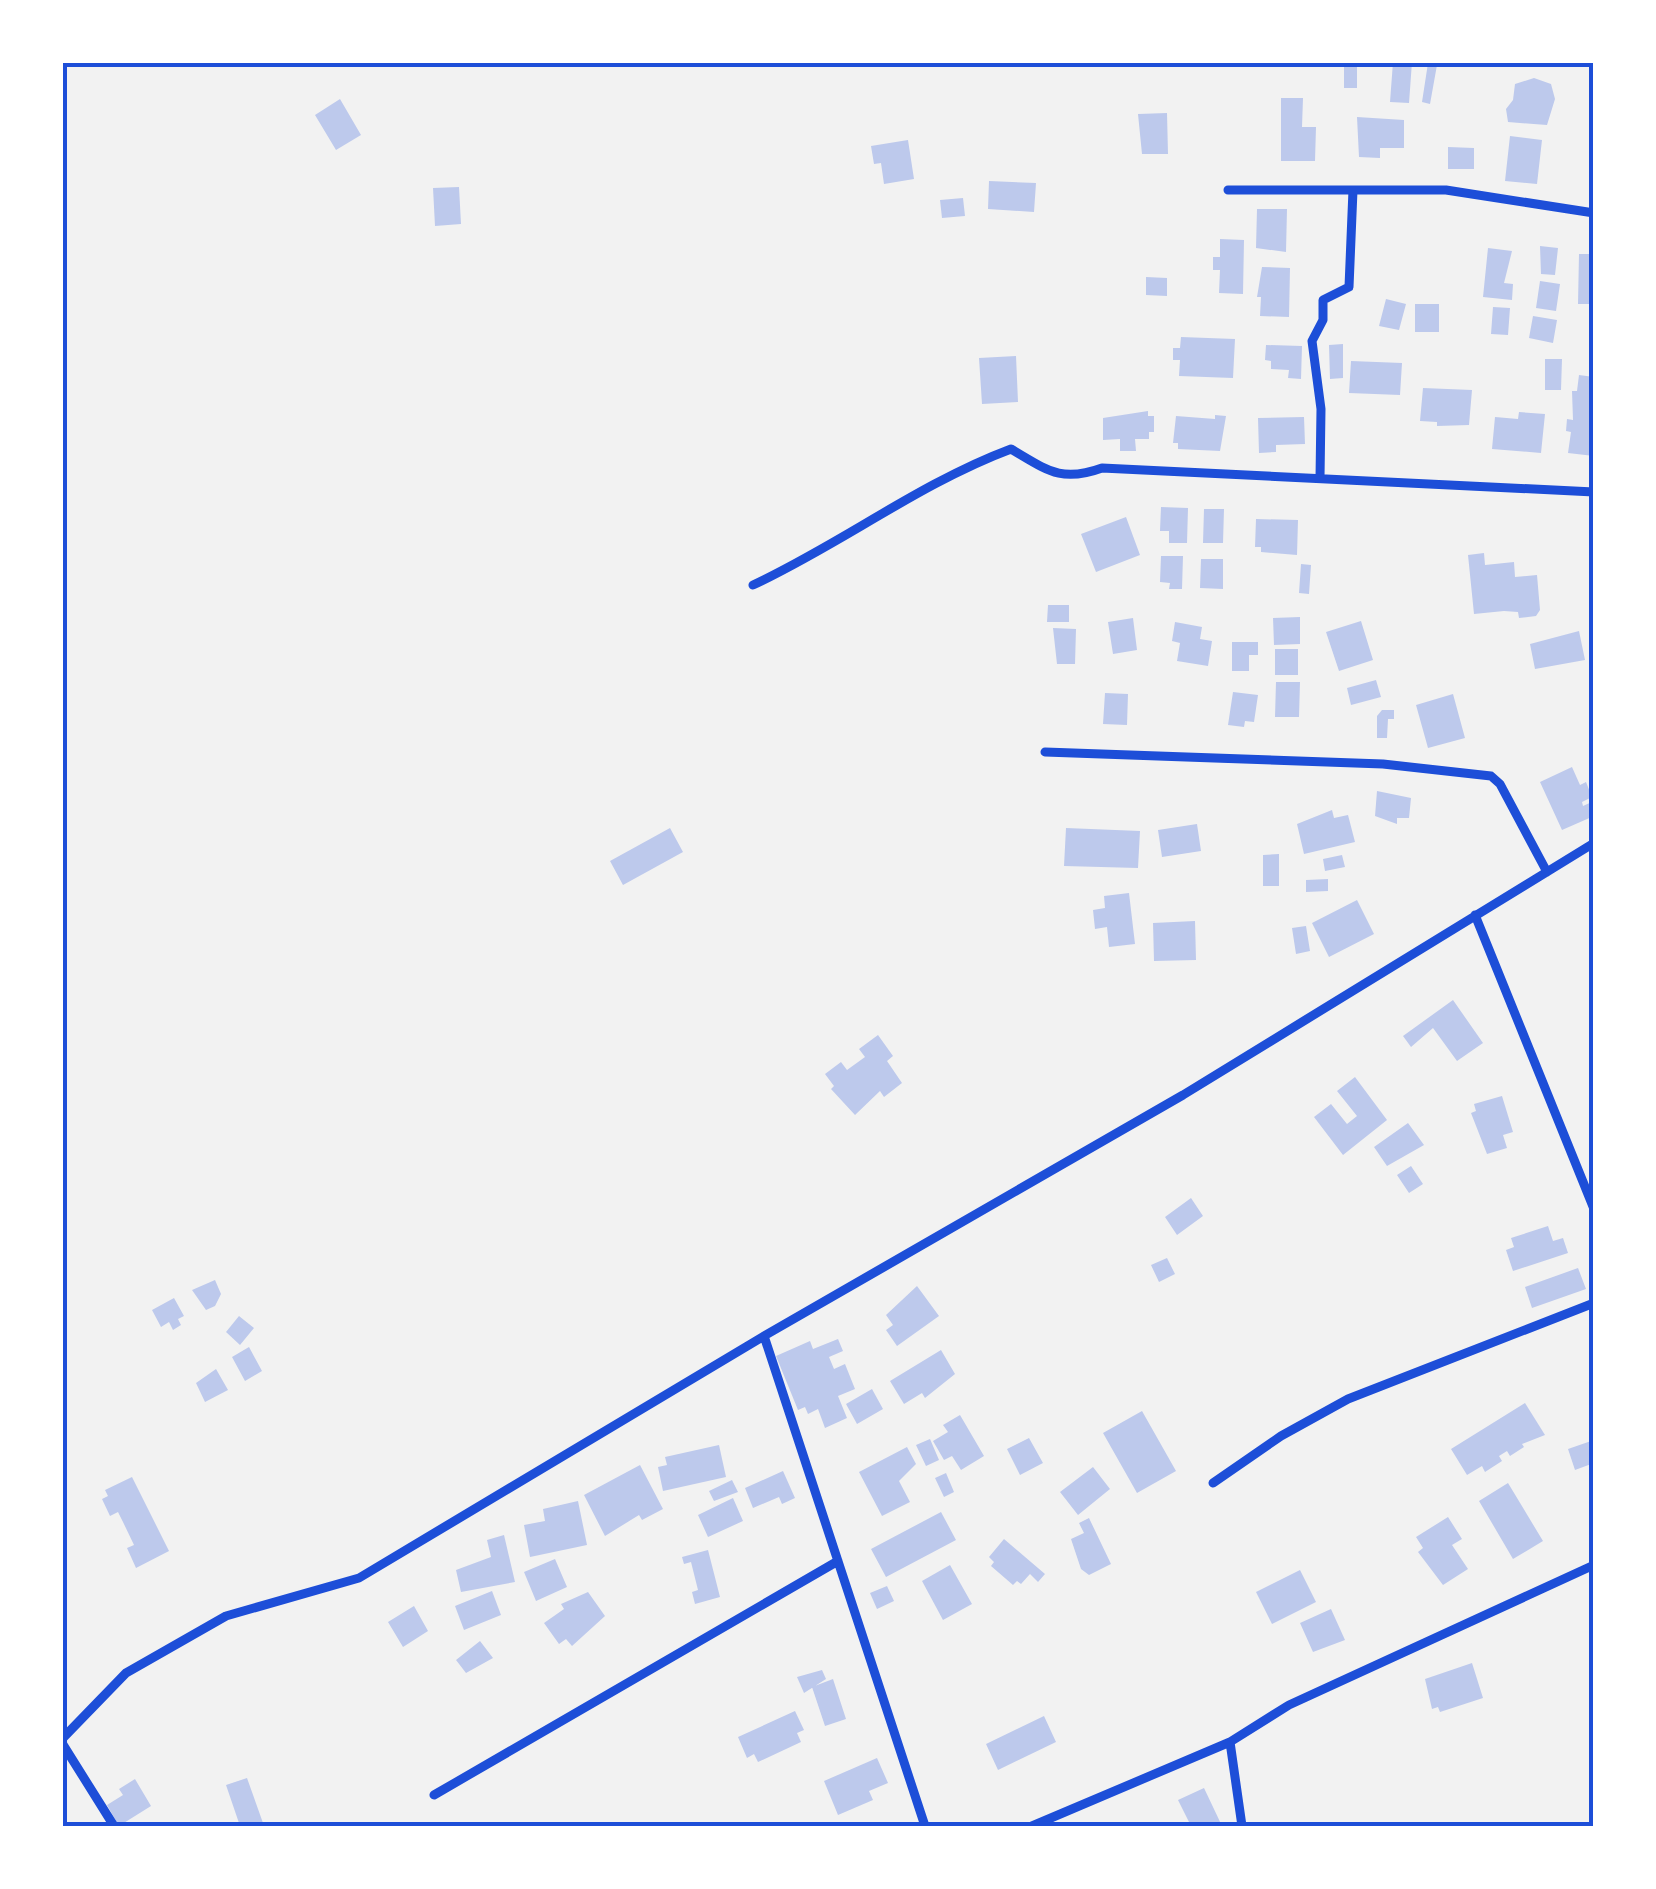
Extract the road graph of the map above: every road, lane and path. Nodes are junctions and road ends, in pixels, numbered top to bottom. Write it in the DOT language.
graph roads {
  1 [pos="1228,190"];
  2 [pos="1352,190"];
  3 [pos="1594,213"];
  4 [pos="1320,478"];
  5 [pos="1594,492"];
  6 [pos="753,585"];
  7 [pos="1045,752"];
  8 [pos="1594,842"];
  9 [pos="1546,872"];
  10 [pos="1475,915"];
  11 [pos="1594,1209"];
  12 [pos="1594,1303"];
  13 [pos="764,1336"];
  14 [pos="1213,1483"];
  15 [pos="838,1561"];
  16 [pos="1594,1565"];
  17 [pos="62,1741"];
  18 [pos="1230,1742"];
  19 [pos="434,1795"];
  20 [pos="114,1826"];
  21 [pos="925,1826"];
  22 [pos="1032,1826"];
  23 [pos="1242,1826"];
  1 -- 2 [label="street"];
  2 -- 3 [label="street"];
  2 -- 4 [label="street"];
  4 -- 5 [label="street"];
  4 -- 6 [label="street"];
  7 -- 9 [label="street"];
  8 -- 9 [label="street"];
  9 -- 10 [label="street"];
  10 -- 11 [label="street"];
  10 -- 13 [label="street"];
  12 -- 14 [label="street"];
  13 -- 15 [label="street"];
  13 -- 17 [label="street"];
  15 -- 19 [label="street"];
  15 -- 21 [label="street"];
  16 -- 18 [label="street"];
  17 -- 20 [label="street"];
  18 -- 22 [label="street"];
  18 -- 23 [label="street"];
}
